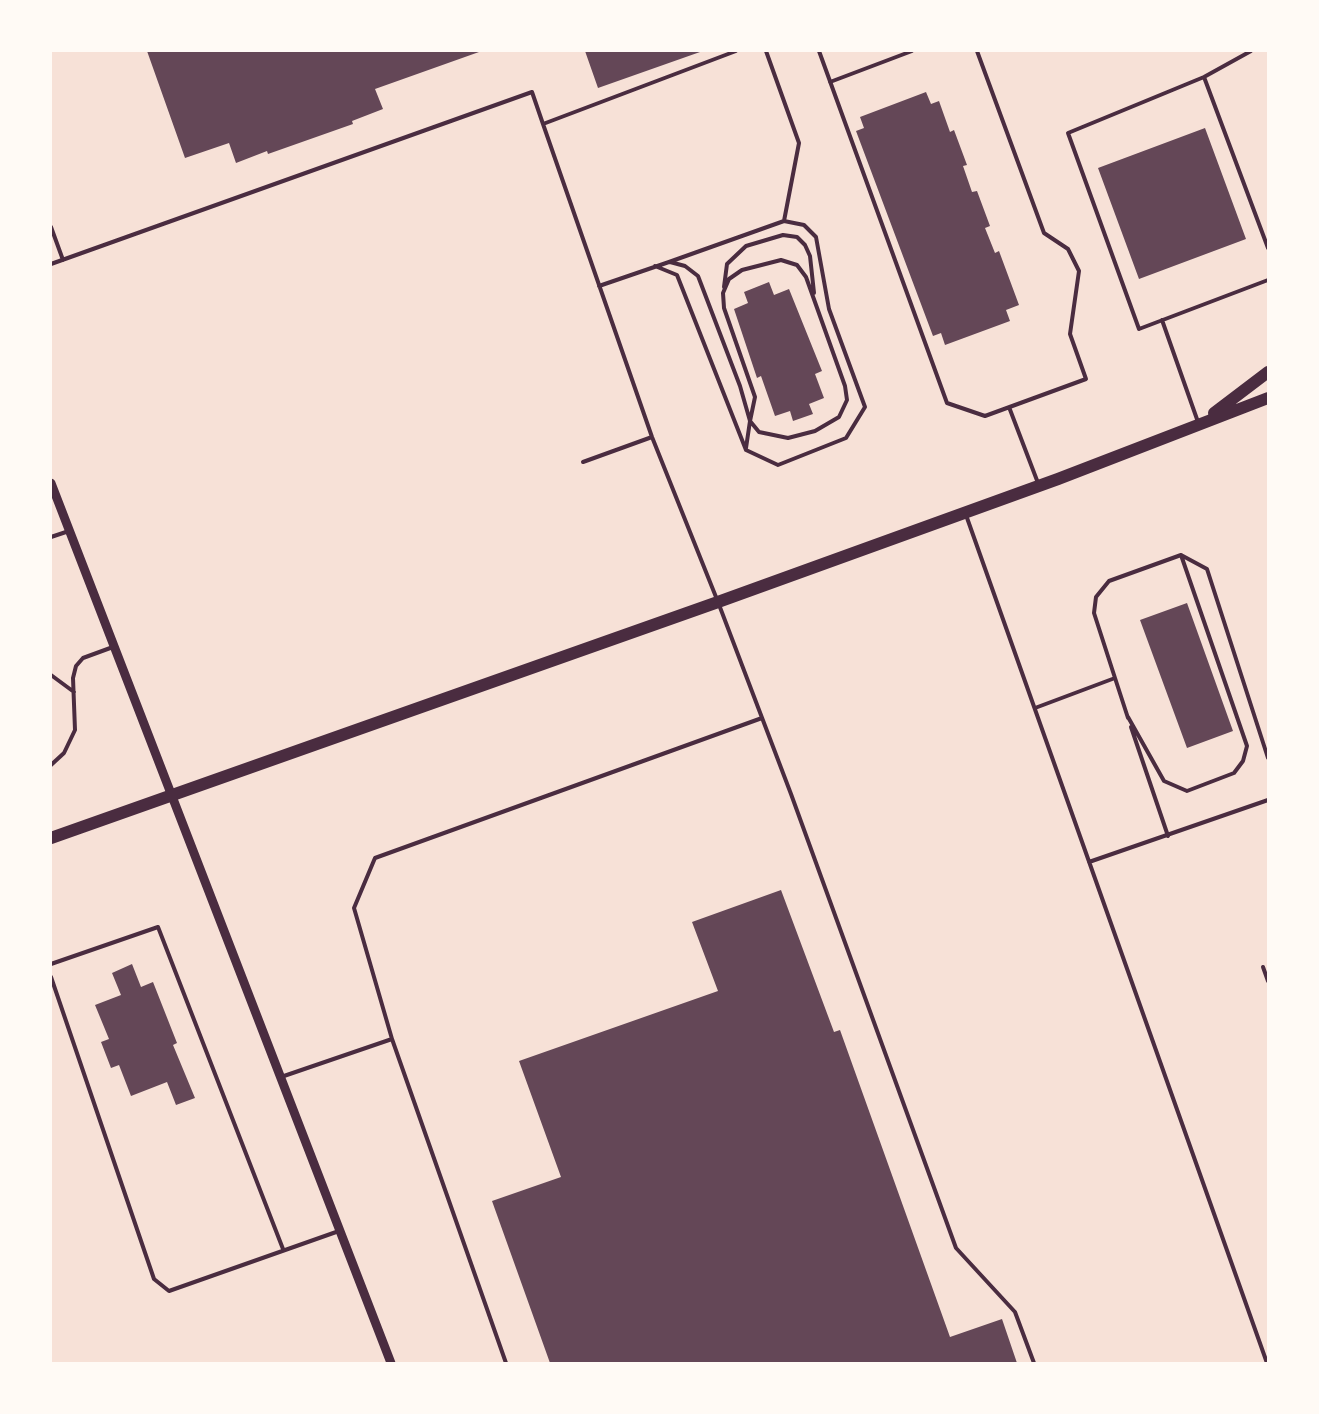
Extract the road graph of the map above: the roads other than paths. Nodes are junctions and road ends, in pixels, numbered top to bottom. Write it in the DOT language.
graph roads {
  1 [pos="736,51"];
  2 [pos="766,51"];
  3 [pos="819,51"];
  4 [pos="912,51"];
  5 [pos="977,51"];
  6 [pos="1251,51"];
  7 [pos="1204,77"];
  8 [pos="830,82"];
  9 [pos="543,124"];
  10 [pos="784,221"];
  11 [pos="51,227"];
  12 [pos="1268,248"];
  13 [pos="63,260"];
  14 [pos="668,262"];
  15 [pos="51,264"];
  16 [pos="656,266"];
  17 [pos="1268,280"];
  18 [pos="599,286"];
  19 [pos="723,293"];
  20 [pos="815,303"];
  21 [pos="1162,320"];
  22 [pos="1268,372"];
  23 [pos="1268,398"];
  24 [pos="1009,407"];
  25 [pos="750,421"];
  26 [pos="1199,424"];
  27 [pos="652,437"];
  28 [pos="746,450"];
  29 [pos="583,462"];
  30 [pos="51,483"];
  31 [pos="1039,485"];
  32 [pos="965,513"];
  33 [pos="69,531"];
  34 [pos="51,537"];
  35 [pos="1181,555"];
  36 [pos="718,602"];
  37 [pos="114,647"];
  38 [pos="51,676"];
  39 [pos="1115,678"];
  40 [pos="74,692"];
  41 [pos="1035,708"];
  42 [pos="1128,717"];
  43 [pos="762,718"];
  44 [pos="1268,758"];
  45 [pos="51,765"];
  46 [pos="171,795"];
  47 [pos="1268,800"];
  48 [pos="1168,836"];
  49 [pos="51,838"];
  50 [pos="1089,862"];
  51 [pos="51,964"];
  52 [pos="1263,967"];
  53 [pos="51,978"];
  54 [pos="1268,981"];
  55 [pos="392,1039"];
  56 [pos="281,1077"];
  57 [pos="341,1230"];
  58 [pos="283,1249"];
  59 [pos="392,1363"];
  60 [pos="506,1363"];
  61 [pos="1034,1363"];
  62 [pos="1267,1363"];
  1 -- 9 [label="lane"];
  2 -- 10 [label="lane"];
  3 -- 8 [label="lane"];
  4 -- 8 [label="lane"];
  5 -- 24 [label="lane"];
  6 -- 7 [label="lane"];
  7 -- 12 [label="lane"];
  7 -- 21 [label="lane"];
  8 -- 24 [label="lane"];
  9 -- 13 [label="lane"];
  9 -- 18 [label="lane"];
  10 -- 14 [label="lane"];
  10 -- 28 [label="lane"];
  11 -- 13 [label="lane"];
  13 -- 15 [label="lane"];
  14 -- 16 [label="lane"];
  14 -- 25 [label="lane"];
  16 -- 18 [label="lane"];
  16 -- 28 [label="lane"];
  17 -- 21 [label="lane"];
  18 -- 27 [label="lane"];
  19 -- 20 [label="lane"];
  19 -- 20 [label="lane"];
  19 -- 25 [label="lane"];
  20 -- 25 [label="lane"];
  21 -- 26 [label="lane"];
  22 -- 26 [label="main road"];
  23 -- 26 [label="main road"];
  24 -- 31 [label="lane"];
  25 -- 28 [label="lane"];
  26 -- 31 [label="main road"];
  27 -- 29 [label="lane"];
  27 -- 36 [label="lane"];
  30 -- 33 [label="street"];
  31 -- 32 [label="main road"];
  32 -- 36 [label="main road"];
  32 -- 41 [label="lane"];
  33 -- 34 [label="lane"];
  33 -- 37 [label="street"];
  35 -- 39 [label="lane"];
  35 -- 42 [label="lane"];
  35 -- 44 [label="lane"];
  36 -- 43 [label="lane"];
  36 -- 46 [label="main road"];
  37 -- 40 [label="lane"];
  37 -- 46 [label="street"];
  38 -- 40 [label="lane"];
  39 -- 41 [label="lane"];
  39 -- 42 [label="lane"];
  40 -- 45 [label="lane"];
  41 -- 50 [label="lane"];
  42 -- 48 [label="lane"];
  43 -- 55 [label="lane"];
  43 -- 61 [label="lane"];
  46 -- 49 [label="main road"];
  46 -- 56 [label="street"];
  47 -- 48 [label="lane"];
  48 -- 50 [label="lane"];
  50 -- 62 [label="lane"];
  51 -- 58 [label="lane"];
  52 -- 54 [label="lane"];
  53 -- 58 [label="lane"];
  55 -- 56 [label="lane"];
  55 -- 60 [label="lane"];
  56 -- 57 [label="street"];
  57 -- 58 [label="lane"];
  57 -- 59 [label="street"];
}
